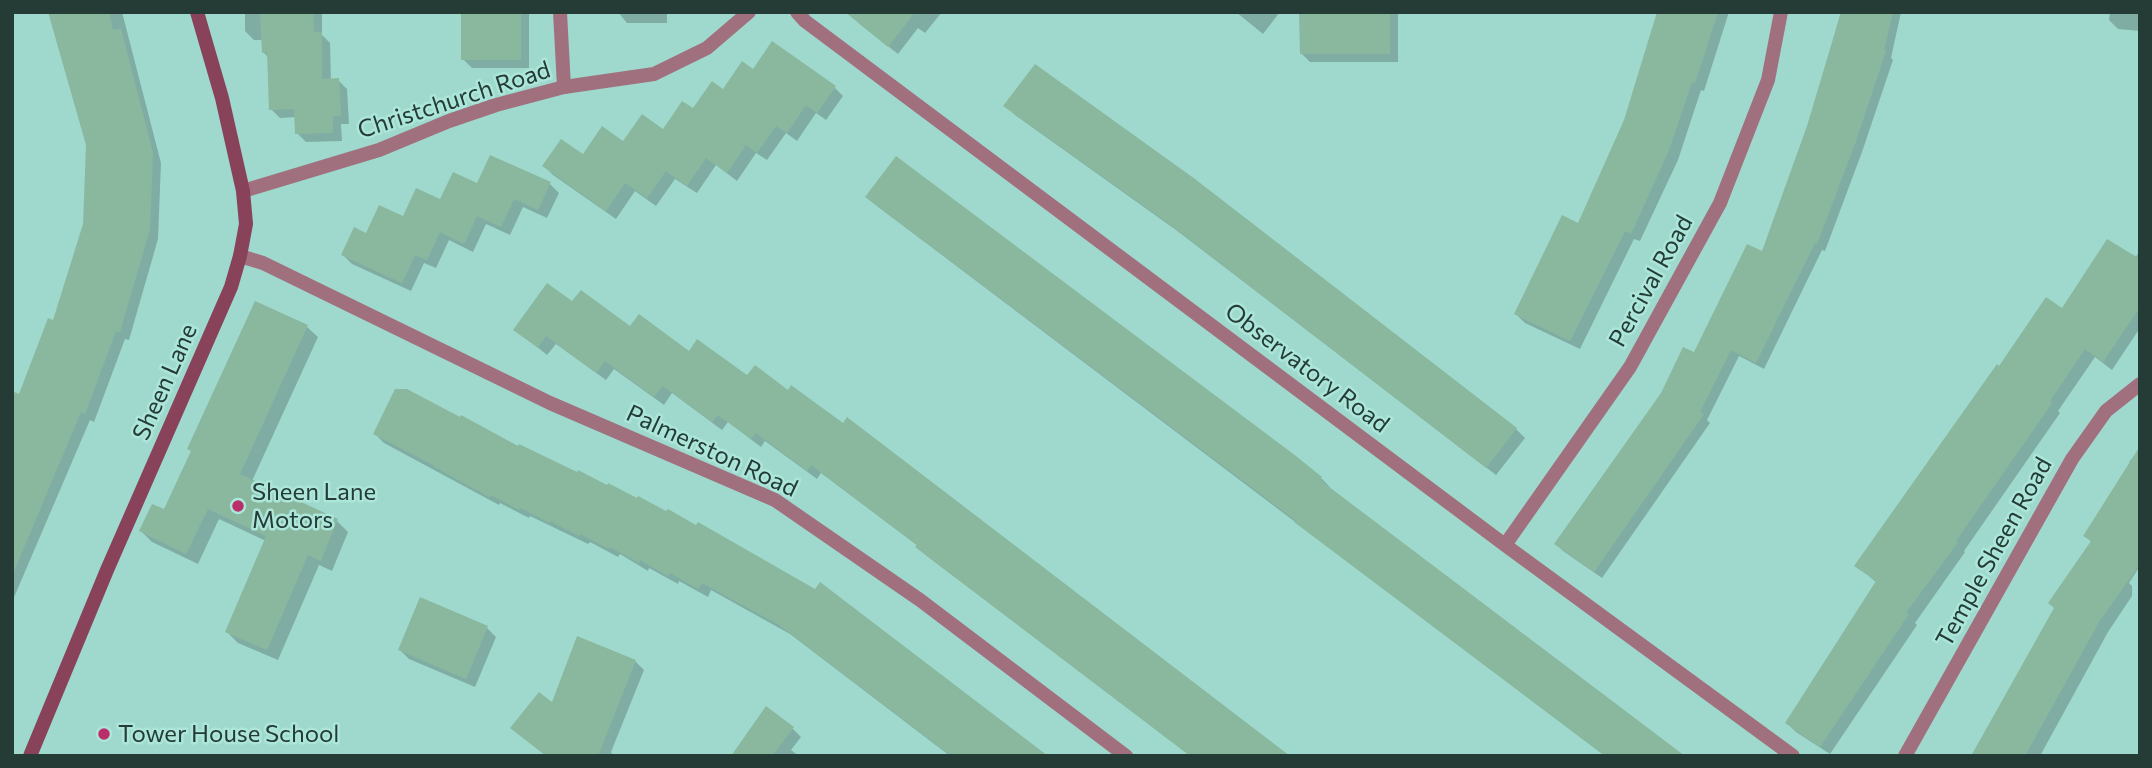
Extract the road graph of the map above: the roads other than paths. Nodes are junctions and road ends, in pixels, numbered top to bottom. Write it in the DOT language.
graph roads {
  1 [pos="198,12"];
  2 [pos="560,12"];
  3 [pos="749,12"];
  4 [pos="797,12"];
  5 [pos="1781,12"];
  6 [pos="564,87"];
  7 [pos="243,191"];
  8 [pos="240,256"];
  9 [pos="2140,384"];
  10 [pos="1505,545"];
  11 [pos="30,756"];
  12 [pos="1126,756"];
  13 [pos="1793,756"];
  14 [pos="1905,756"];
  1 -- 7 [label="main road, Sheen Lane"];
  2 -- 6 [label="street"];
  3 -- 6 [label="street, Christchurch Road"];
  4 -- 10 [label="street, Observatory Road"];
  5 -- 10 [label="street, Percival Road"];
  6 -- 7 [label="street, Christchurch Road"];
  7 -- 8 [label="main road, Sheen Lane"];
  8 -- 11 [label="main road, Sheen Lane"];
  8 -- 12 [label="street, Palmerston Road"];
  9 -- 14 [label="street, Temple Sheen Road"];
  10 -- 13 [label="street, Observatory Road"];
}
